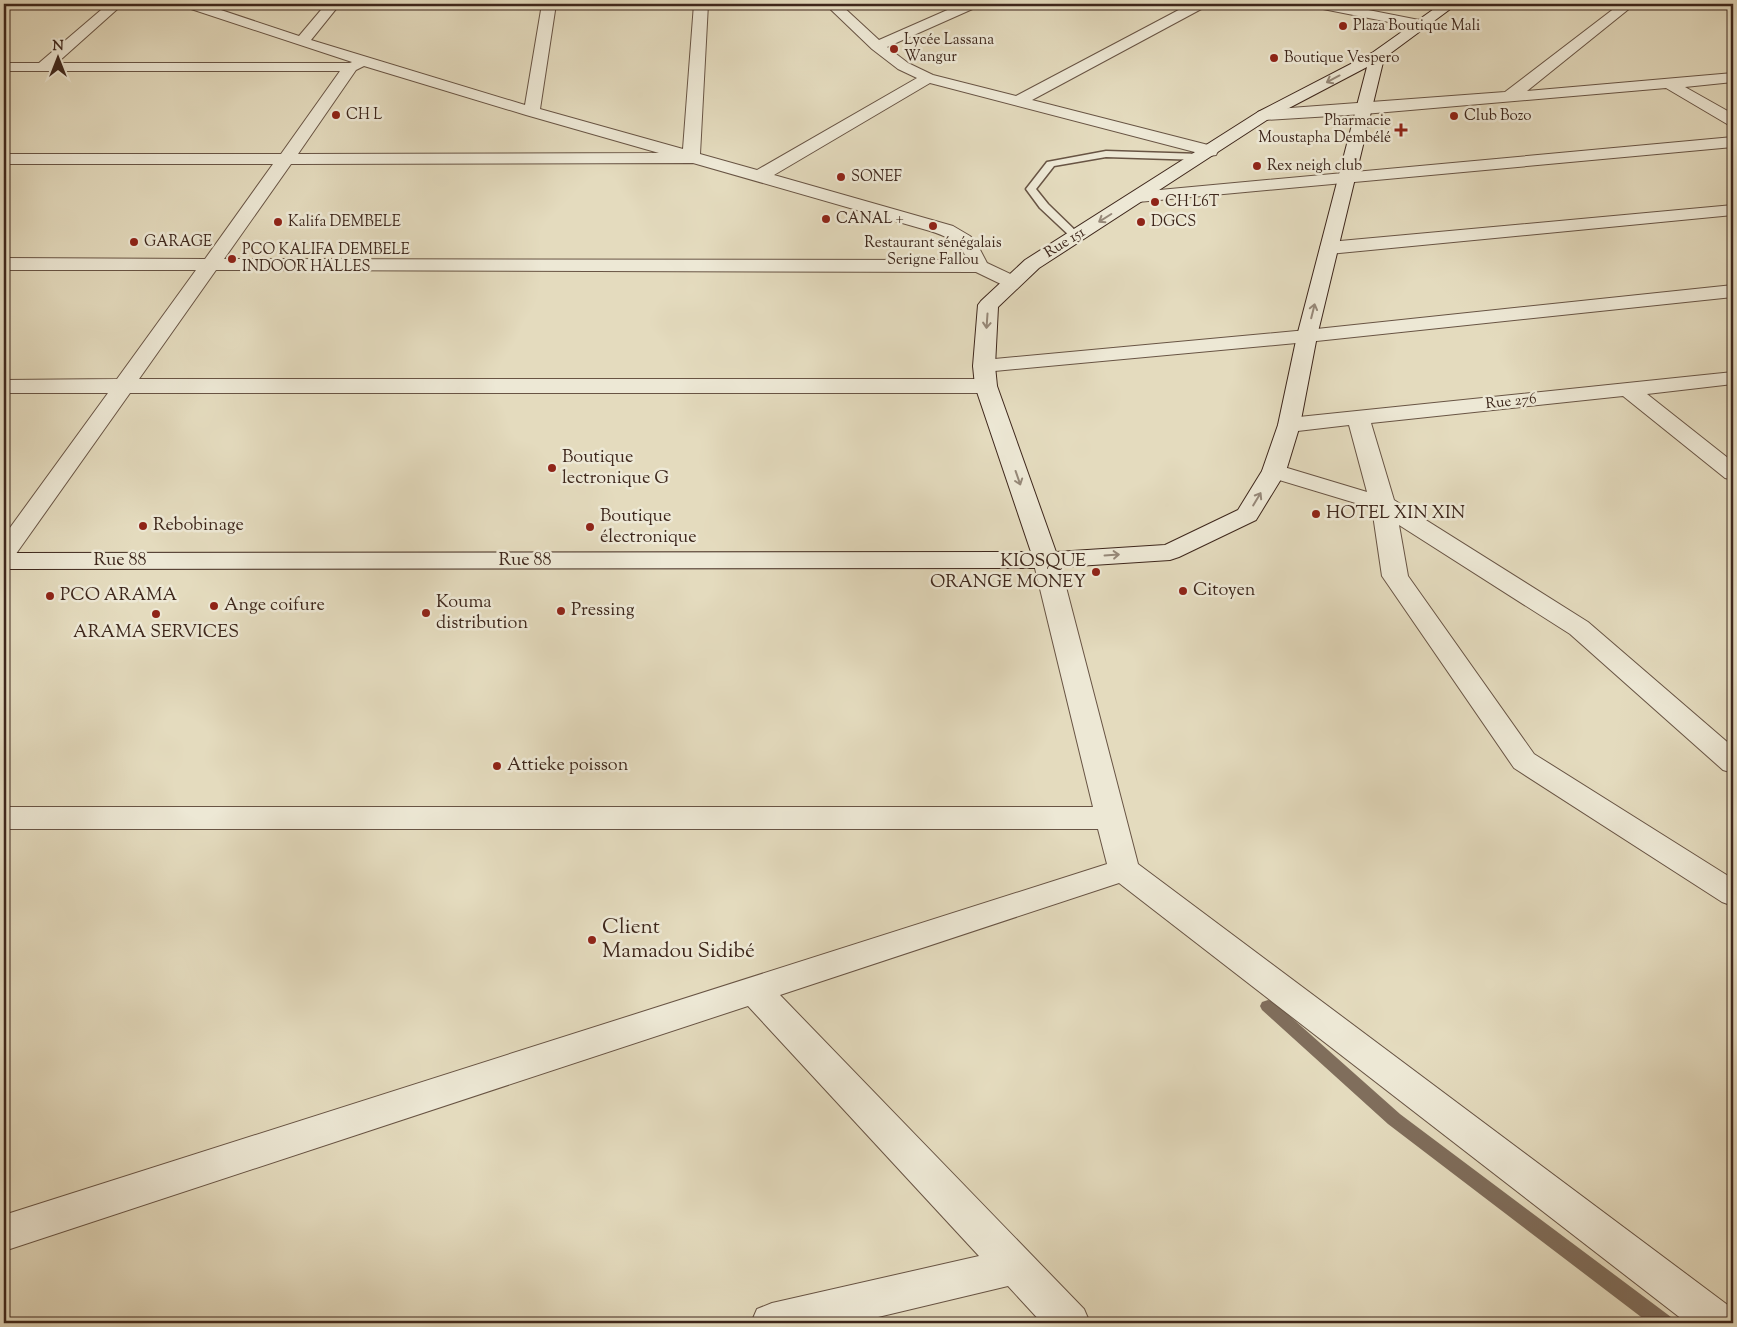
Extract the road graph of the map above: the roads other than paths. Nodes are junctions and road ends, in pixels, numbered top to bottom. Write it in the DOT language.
graph roads {
  1 [pos="116,4"];
  2 [pos="190,4"];
  3 [pos="333,4"];
  4 [pos="549,4"];
  5 [pos="700,4"];
  6 [pos="832,4"];
  7 [pos="972,4"];
  8 [pos="1200,4"];
  9 [pos="1318,4"];
  10 [pos="1450,4"];
  11 [pos="1628,4"];
  12 [pos="1419,24"];
  13 [pos="302,42"];
  14 [pos="877,46"];
  15 [pos="1377,56"];
  16 [pos="360,64"];
  17 [pos="4,67"];
  18 [pos="43,67"];
  19 [pos="928,78"];
  20 [pos="1733,78"];
  21 [pos="1668,83"];
  22 [pos="1509,97"];
  23 [pos="1018,101"];
  24 [pos="1364,109"];
  25 [pos="532,112"];
  26 [pos="1264,115"];
  27 [pos="1733,121"];
  28 [pos="1733,142"];
  29 [pos="1205,154"];
  30 [pos="691,158"];
  31 [pos="4,159"];
  32 [pos="285,159"];
  33 [pos="761,175"];
  34 [pos="1347,177"];
  35 [pos="1138,197"];
  36 [pos="1733,210"];
  37 [pos="1076,236"];
  38 [pos="1329,248"];
  39 [pos="4,264"];
  40 [pos="210,264"];
  41 [pos="979,266"];
  42 [pos="1012,282"];
  43 [pos="1733,291"];
  44 [pos="1307,336"];
  45 [pos="985,376"];
  46 [pos="1733,378"];
  47 [pos="4,386"];
  48 [pos="123,386"];
  49 [pos="1628,389"];
  50 [pos="1358,418"];
  51 [pos="1289,425"];
  52 [pos="1274,471"];
  53 [pos="1733,473"];
  54 [pos="1383,504"];
  55 [pos="4,553"];
  56 [pos="1046,560"];
  57 [pos="4,561"];
  58 [pos="1733,763"];
  59 [pos="4,818"];
  60 [pos="1110,818"];
  61 [pos="1124,870"];
  62 [pos="1733,894"];
  63 [pos="754,990"];
  64 [pos="4,1232"];
  65 [pos="1015,1266"];
  66 [pos="772,1323"];
  67 [pos="1069,1323"];
  68 [pos="1719,1323"];
  1 -- 18 [label="street"];
  2 -- 13 [label="street"];
  3 -- 13 [label="street"];
  4 -- 25 [label="street"];
  5 -- 30 [label="street"];
  6 -- 14 [label="street"];
  7 -- 14 [label="street"];
  8 -- 23 [label="street"];
  9 -- 12 [label="street"];
  10 -- 12 [label="street, Rue 151"];
  11 -- 22 [label="street"];
  12 -- 15 [label="street, Rue 151"];
  13 -- 16 [label="street"];
  14 -- 19 [label="street"];
  15 -- 24 [label="street, Rue 88"];
  15 -- 26 [label="street, Rue 151, one-way"];
  16 -- 18 [label="street"];
  16 -- 25 [label="street"];
  16 -- 32 [label="street"];
  17 -- 18 [label="street"];
  19 -- 23 [label="street"];
  19 -- 33 [label="street"];
  20 -- 21 [label="street"];
  21 -- 22 [label="street"];
  21 -- 27 [label="street"];
  22 -- 24 [label="street"];
  23 -- 29 [label="street"];
  24 -- 26 [label="street"];
  24 -- 34 [label="street, Rue 88"];
  25 -- 30 [label="street"];
  26 -- 29 [label="street, Rue 151"];
  28 -- 34 [label="street"];
  29 -- 35 [label="street, Rue 151"];
  29 -- 37 [label="lane"];
  30 -- 32 [label="street"];
  30 -- 33 [label="street"];
  31 -- 32 [label="street"];
  32 -- 40 [label="street"];
  33 -- 41 [label="street"];
  34 -- 35 [label="street"];
  34 -- 38 [label="street, Rue 88"];
  35 -- 37 [label="street, Rue 151, one-way"];
  36 -- 38 [label="street"];
  37 -- 42 [label="street, Rue 151"];
  44 -- 38 [label="street, Rue 88, one-way"];
  39 -- 40 [label="street"];
  40 -- 41 [label="street"];
  40 -- 48 [label="street"];
  41 -- 42 [label="street"];
  42 -- 45 [label="street, Rue 151, one-way"];
  43 -- 44 [label="street"];
  44 -- 45 [label="street"];
  44 -- 51 [label="street, Rue 88"];
  45 -- 48 [label="street"];
  45 -- 56 [label="street, Rue 151, one-way"];
  46 -- 49 [label="street, Rue 276"];
  47 -- 48 [label="street"];
  48 -- 55 [label="street"];
  49 -- 50 [label="street, Rue 276"];
  49 -- 53 [label="street"];
  50 -- 51 [label="street, Rue 276"];
  50 -- 54 [label="street"];
  51 -- 52 [label="street, Rue 88"];
  52 -- 54 [label="street"];
  56 -- 52 [label="street, Rue 88, one-way"];
  54 -- 58 [label="street"];
  54 -- 62 [label="street"];
  56 -- 57 [label="street, Rue 88"];
  56 -- 60 [label="street, Rue 151"];
  59 -- 60 [label="street"];
  60 -- 61 [label="street, Rue 151"];
  61 -- 63 [label="street"];
  61 -- 68 [label="street"];
  63 -- 64 [label="street"];
  63 -- 65 [label="street"];
  65 -- 66 [label="street"];
  65 -- 67 [label="street"];
}
